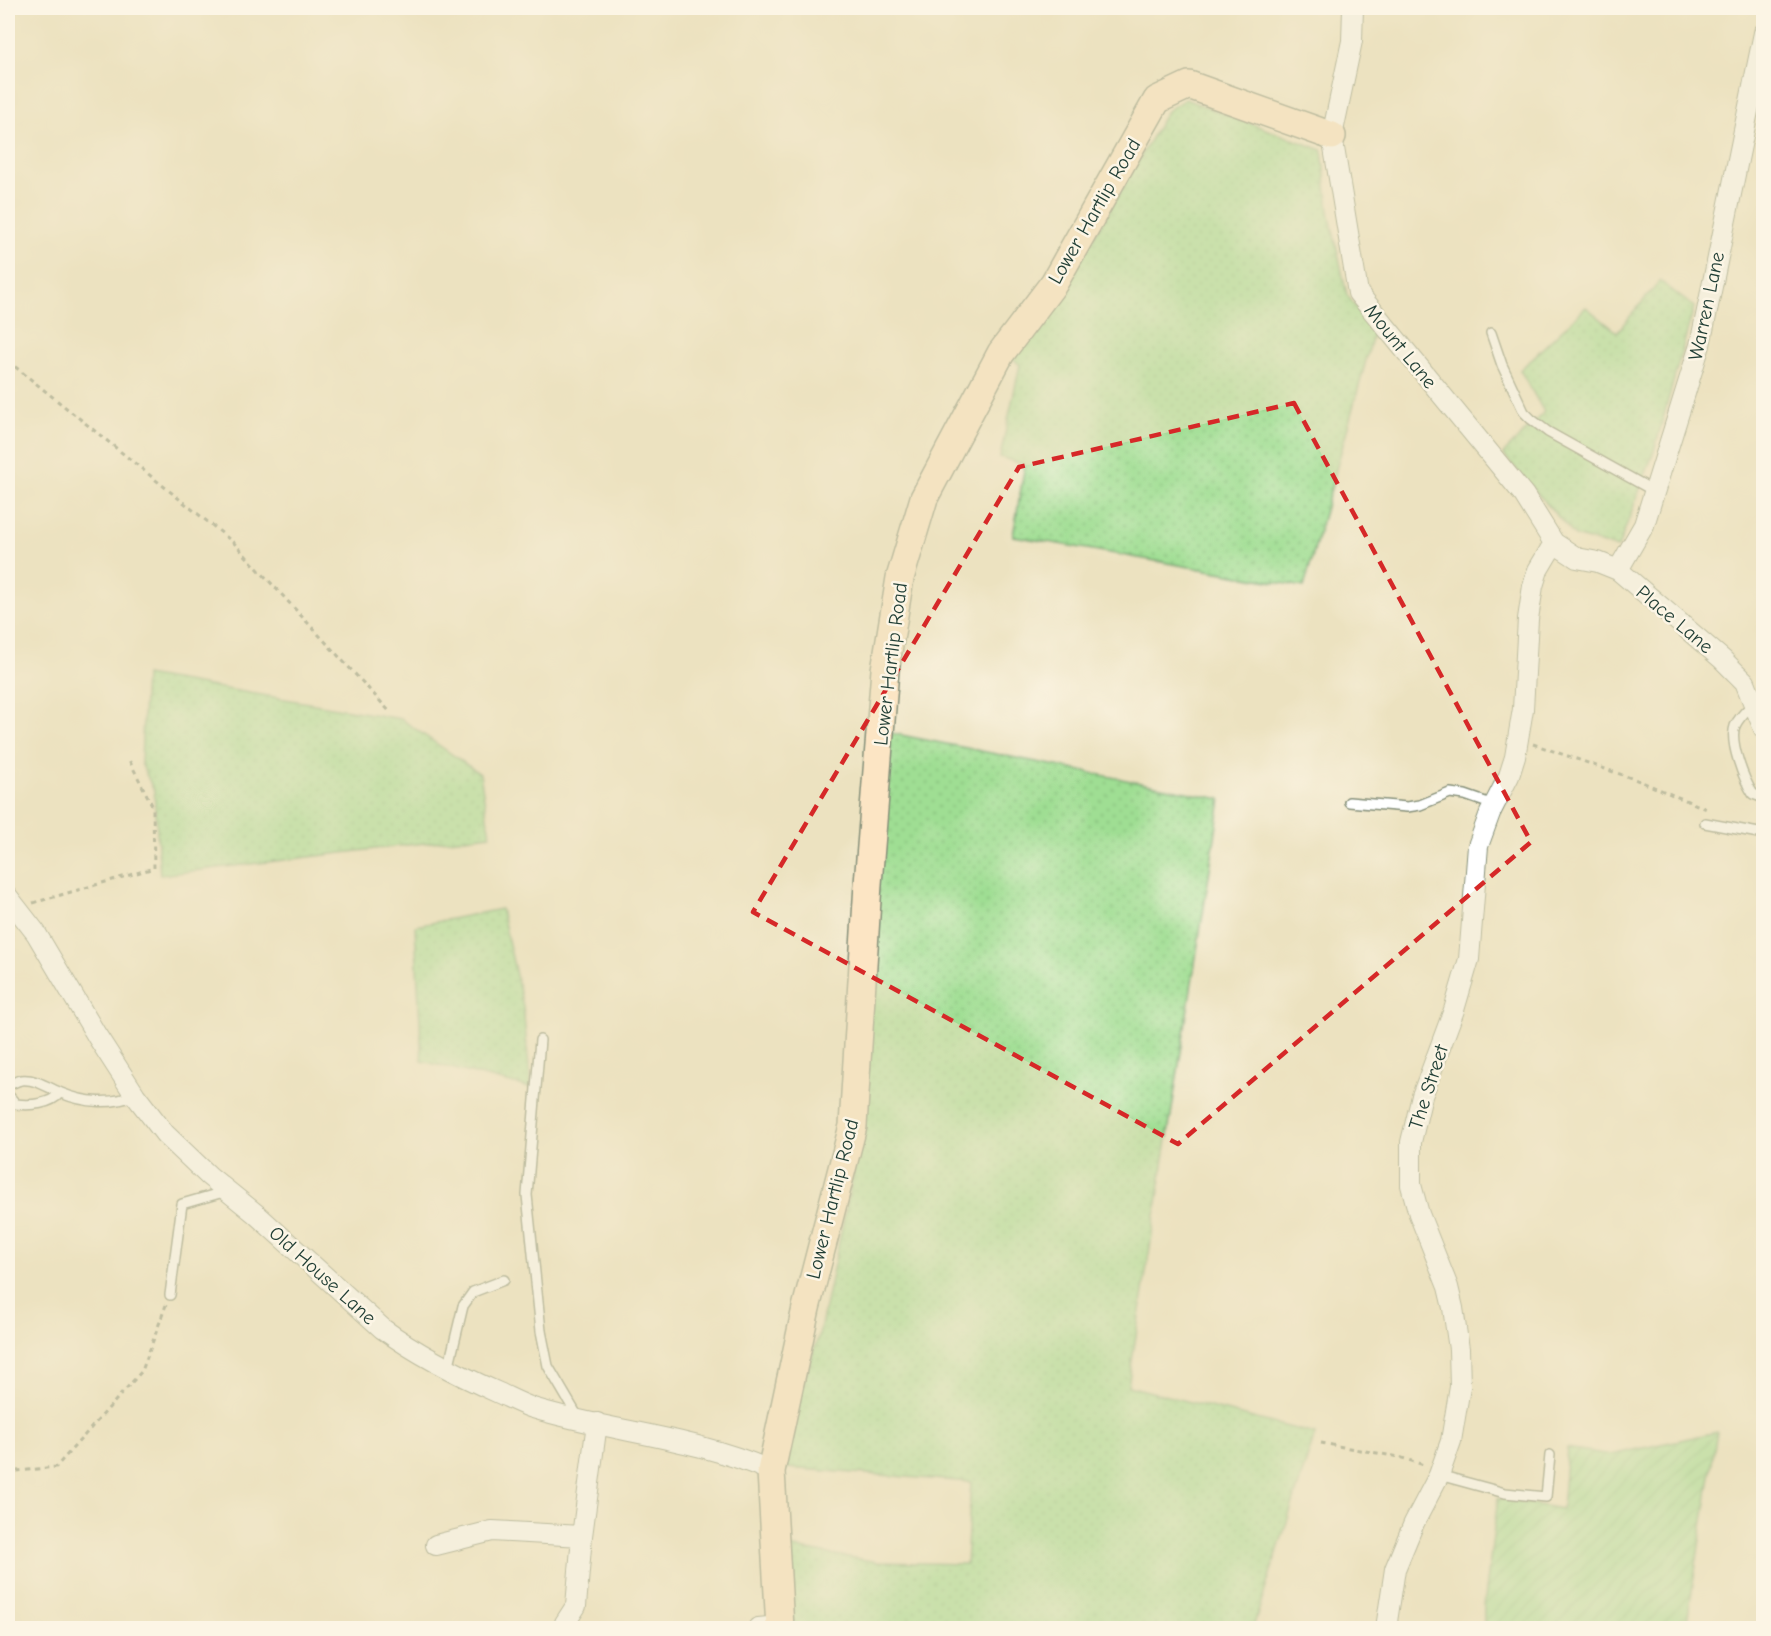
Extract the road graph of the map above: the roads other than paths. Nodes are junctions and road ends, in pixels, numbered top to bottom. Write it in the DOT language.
graph roads {
  1 [pos="1353,8"];
  2 [pos="1764,33"];
  3 [pos="1332,136"];
  4 [pos="1491,333"];
  5 [pos="1654,491"];
  6 [pos="1554,543"];
  7 [pos="1617,570"];
  8 [pos="1753,704"];
  9 [pos="1764,729"];
  10 [pos="1764,798"];
  11 [pos="1349,802"];
  12 [pos="1494,805"];
  13 [pos="1705,823"];
  14 [pos="1764,834"];
  15 [pos="12,902"];
  16 [pos="540,1040"];
  17 [pos="11,1084"];
  18 [pos="60,1093"];
  19 [pos="8,1094"];
  20 [pos="135,1095"];
  21 [pos="227,1191"];
  22 [pos="504,1280"];
  23 [pos="170,1295"];
  24 [pos="448,1369"];
  25 [pos="588,1421"];
  26 [pos="1550,1455"];
  27 [pos="771,1471"];
  28 [pos="1440,1473"];
  29 [pos="582,1536"];
  30 [pos="436,1545"];
  31 [pos="773,1628"];
  32 [pos="564,1629"];
  33 [pos="1386,1629"];
  1 -- 3 [label="street, Mount Lane"];
  2 -- 5 [label="street, Warren Lane"];
  3 -- 6 [label="street, Mount Lane"];
  3 -- 27 [label="street, Lower Hartlip Road"];
  4 -- 5 [label="lane"];
  5 -- 7 [label="street, Warren Lane"];
  6 -- 7 [label="street, Place Lane"];
  6 -- 12 [label="street, The Street"];
  7 -- 8 [label="street, Place Lane"];
  8 -- 9 [label="street, Place Lane"];
  8 -- 10 [label="lane"];
  11 -- 12 [label="lane"];
  12 -- 28 [label="street, The Street"];
  13 -- 14 [label="lane"];
  15 -- 20 [label="street, Old House Lane"];
  16 -- 25 [label="lane"];
  17 -- 18 [label="lane"];
  17 -- 19 [label="lane"];
  18 -- 19 [label="lane"];
  18 -- 20 [label="lane"];
  20 -- 21 [label="street, Old House Lane"];
  21 -- 23 [label="lane"];
  21 -- 24 [label="street, Old House Lane"];
  22 -- 24 [label="lane"];
  24 -- 25 [label="street, Old House Lane"];
  25 -- 27 [label="street, Old House Lane"];
  25 -- 29 [label="street"];
  26 -- 28 [label="lane"];
  27 -- 31 [label="street, Lower Hartlip Road"];
  28 -- 33 [label="street, The Street"];
  29 -- 30 [label="street"];
  29 -- 32 [label="street"];
}
